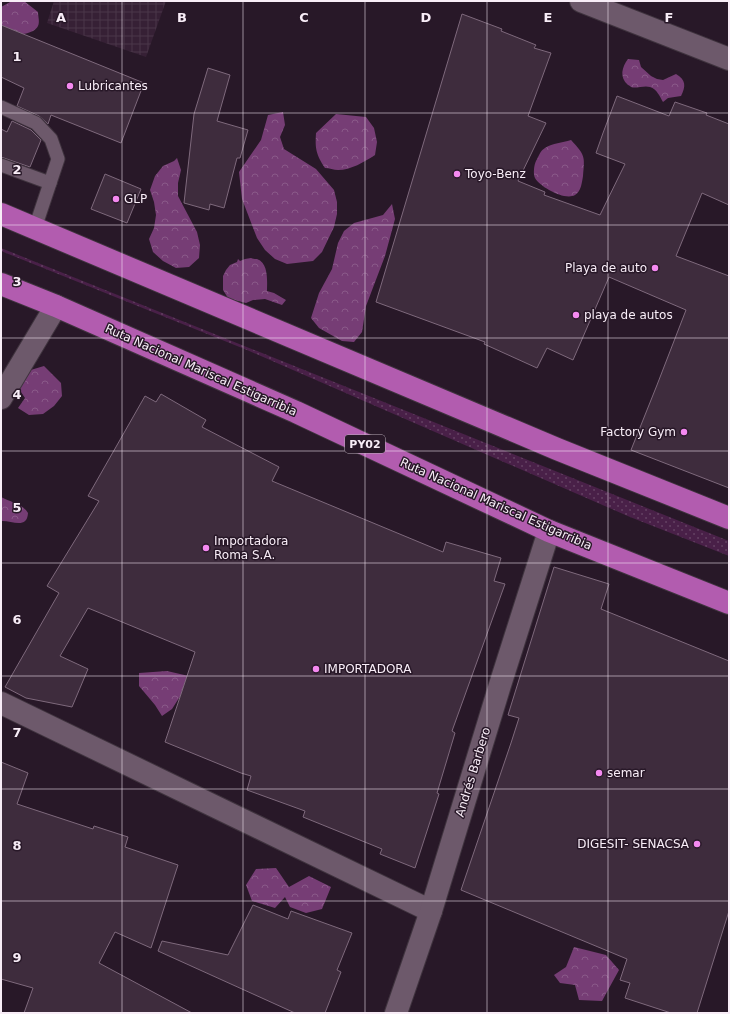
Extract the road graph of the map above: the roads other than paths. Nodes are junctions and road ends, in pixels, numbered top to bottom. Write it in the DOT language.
graph roads {
  1 [pos="581,1"];
  2 [pos="729,59"];
  3 [pos="1,107"];
  4 [pos="1,165"];
  5 [pos="50,183"];
  6 [pos="1,214"];
  7 [pos="35,228"];
  8 [pos="1,284"];
  9 [pos="56,306"];
  10 [pos="1,398"];
  11 [pos="729,518"];
  12 [pos="549,531"];
  13 [pos="729,603"];
  14 [pos="1,703"];
  15 [pos="430,911"];
  16 [pos="396,1013"];
  1 -- 2 [label="street"];
  3 -- 5 [label="lane"];
  4 -- 5 [label="lane"];
  5 -- 7 [label="lane"];
  6 -- 7 [label="highway"];
  7 -- 11 [label="highway"];
  8 -- 9 [label="highway, Ruta Nacional Mariscal Estigarribia / PY02"];
  9 -- 10 [label="street"];
  9 -- 12 [label="highway, Ruta Nacional Mariscal Estigarribia / PY02"];
  12 -- 13 [label="highway, Ruta Nacional Mariscal Estigarribia / PY02"];
  12 -- 15 [label="street, Andrés Barbero"];
  14 -- 15 [label="street"];
  15 -- 16 [label="street, Andrés Barbero"];
}
